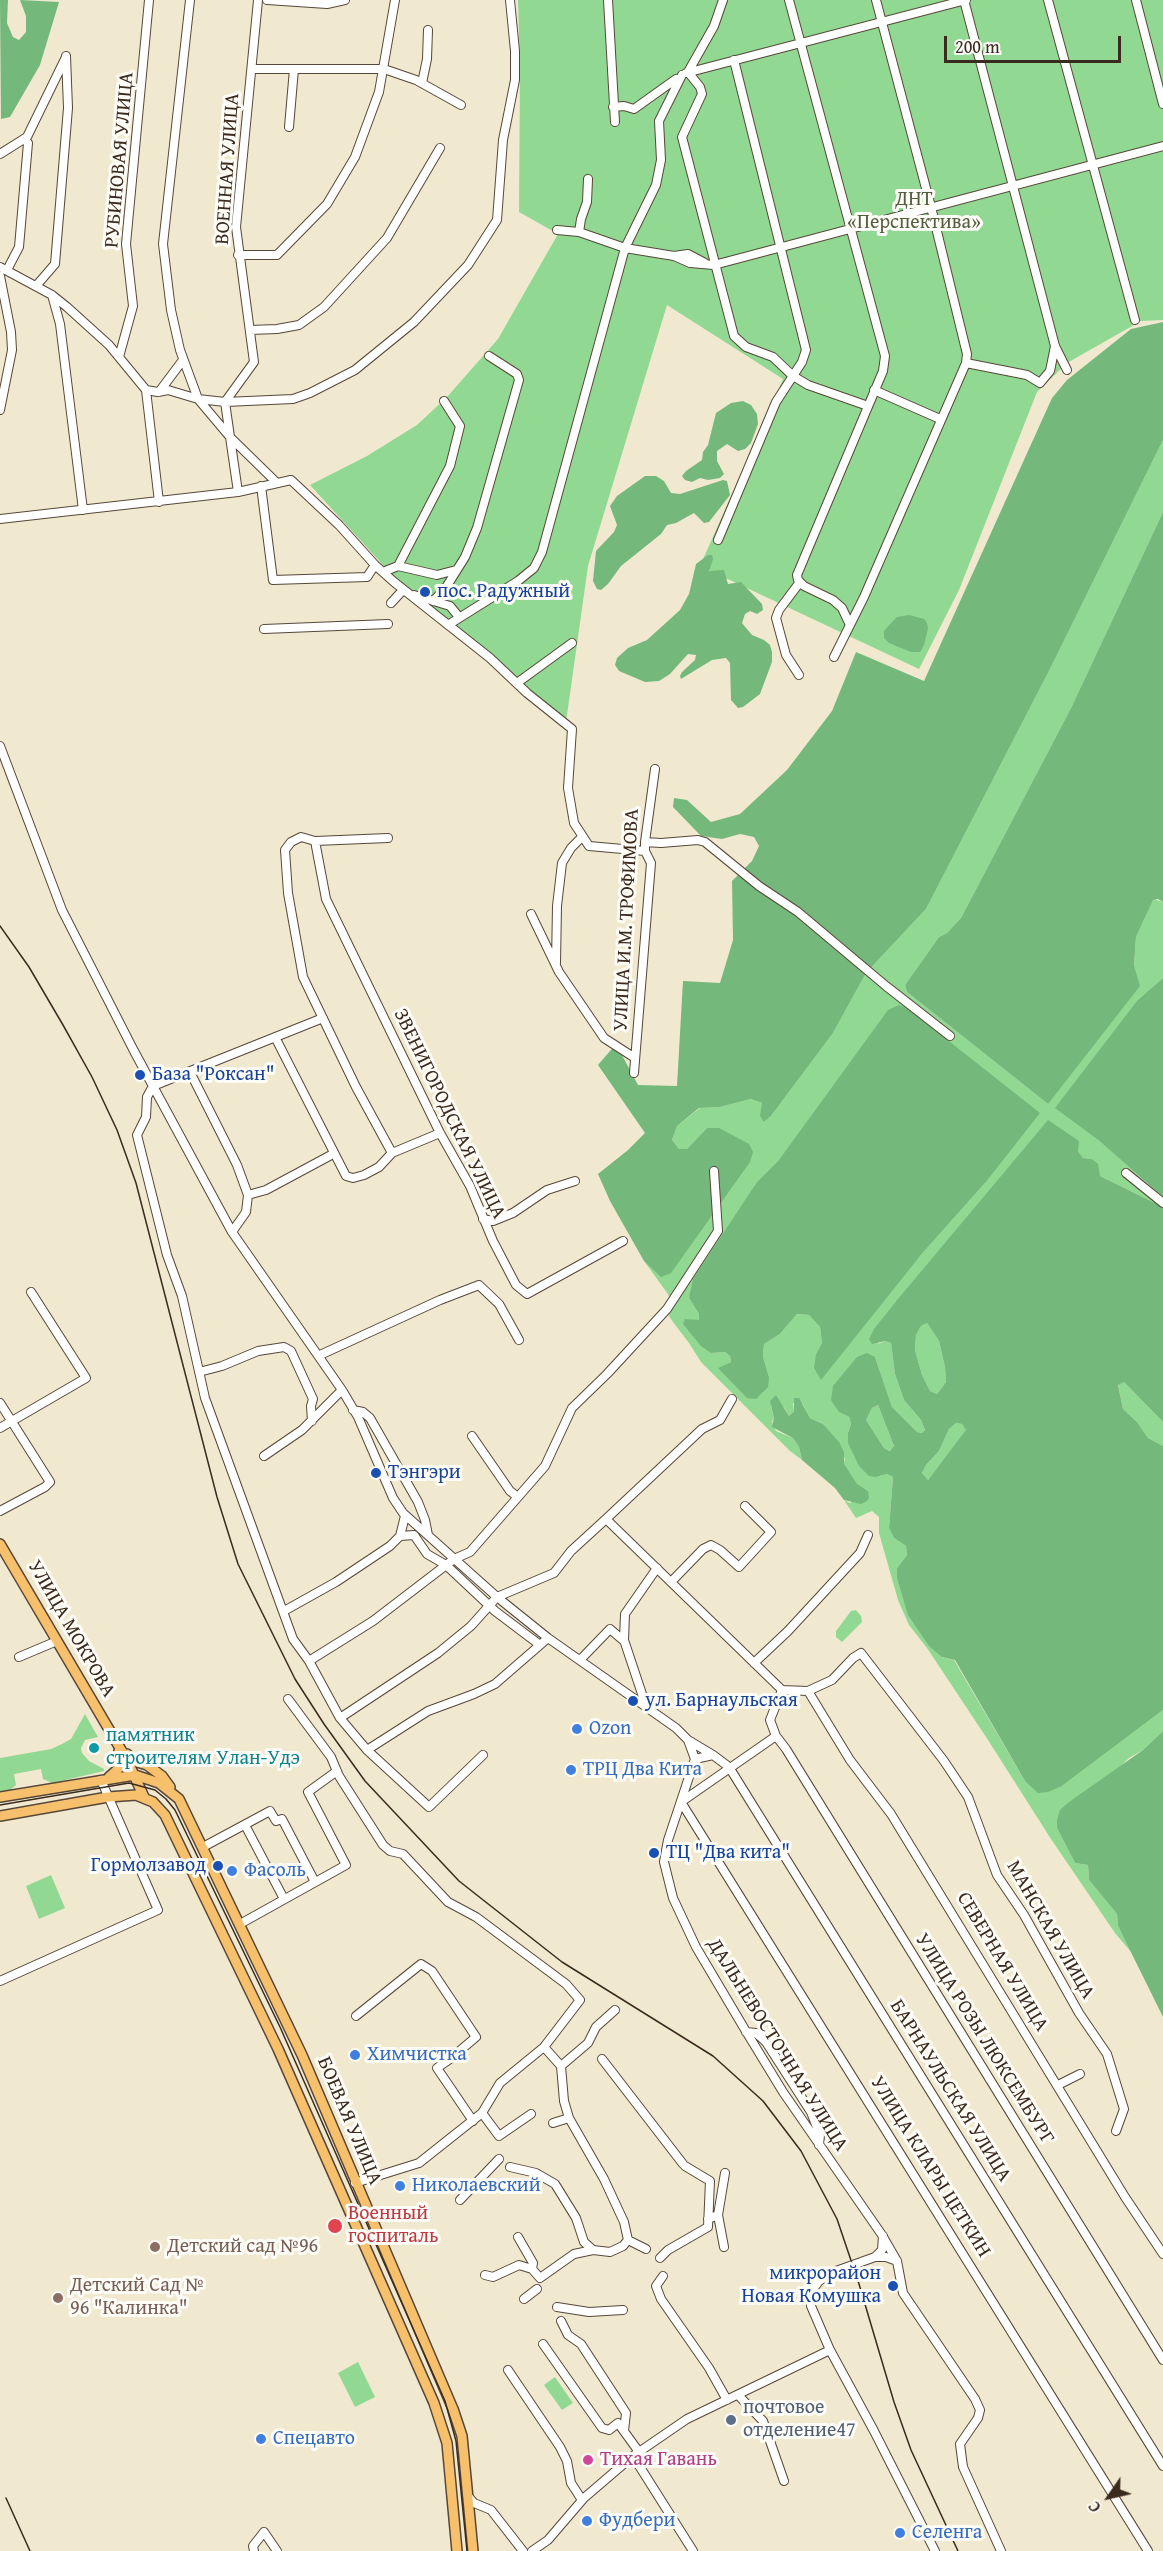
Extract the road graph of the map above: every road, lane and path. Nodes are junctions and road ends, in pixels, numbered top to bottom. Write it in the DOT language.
graph roads {
  1 [pos="149,0"];
  2 [pos="190,0"];
  3 [pos="258,0"];
  4 [pos="267,0"];
  5 [pos="345,0"];
  6 [pos="395,0"];
  7 [pos="510,0"];
  8 [pos="608,0"];
  9 [pos="723,0"];
  10 [pos="789,0"];
  11 [pos="876,0"];
  12 [pos="965,0"];
  13 [pos="1048,0"];
  14 [pos="1136,0"];
  15 [pos="882,22"];
  16 [pos="428,30"];
  17 [pos="799,43"];
  18 [pos="734,60"];
  19 [pos="253,69"];
  20 [pos="294,69"];
  21 [pos="384,69"];
  22 [pos="685,73"];
  23 [pos="422,83"];
  24 [pos="1163,104"];
  25 [pos="461,105"];
  26 [pos="613,107"];
  27 [pos="615,122"];
  28 [pos="289,127"];
  29 [pos="24,139"];
  30 [pos="1163,147"];
  31 [pos="440,148"];
  32 [pos="0,154"];
  33 [pos="1092,165"];
  34 [pos="588,179"];
  35 [pos="1012,186"];
  36 [pos="931,207"];
  37 [pos="850,228"];
  38 [pos="557,230"];
  39 [pos="579,232"];
  40 [pos="781,246"];
  41 [pos="625,248"];
  42 [pos="238,255"];
  43 [pos="710,264"];
  44 [pos="4,268"];
  45 [pos="0,276"];
  46 [pos="36,286"];
  47 [pos="52,295"];
  48 [pos="1135,320"];
  49 [pos="250,330"];
  50 [pos="1055,346"];
  51 [pos="489,356"];
  52 [pos="119,357"];
  53 [pos="183,360"];
  54 [pos="966,363"];
  55 [pos="1067,370"];
  56 [pos="793,376"];
  57 [pos="146,390"];
  58 [pos="874,390"];
  59 [pos="158,392"];
  60 [pos="198,399"];
  61 [pos="225,402"];
  62 [pos="444,402"];
  63 [pos="868,406"];
  64 [pos="0,410"];
  65 [pos="940,419"];
  66 [pos="230,437"];
  67 [pos="276,482"];
  68 [pos="261,486"];
  69 [pos="238,492"];
  70 [pos="159,502"];
  71 [pos="83,510"];
  72 [pos="0,519"];
  73 [pos="718,540"];
  74 [pos="375,565"];
  75 [pos="398,566"];
  76 [pos="456,570"];
  77 [pos="383,572"];
  78 [pos="800,582"];
  79 [pos="406,592"];
  80 [pos="433,601"];
  81 [pos="391,603"];
  82 [pos="459,617"];
  83 [pos="388,624"];
  84 [pos="448,624"];
  85 [pos="850,625"];
  86 [pos="264,629"];
  87 [pos="572,643"];
  88 [pos="834,657"];
  89 [pos="799,675"];
  90 [pos="517,683"];
  91 [pos="0,746"];
  92 [pos="655,769"];
  93 [pos="582,837"];
  94 [pos="388,838"];
  95 [pos="315,841"];
  96 [pos="645,846"];
  97 [pos="531,914"];
  98 [pos="556,964"];
  99 [pos="323,1018"];
  100 [pos="950,1036"];
  101 [pos="275,1037"];
  102 [pos="635,1058"];
  103 [pos="190,1072"];
  104 [pos="634,1073"];
  105 [pos="153,1086"];
  106 [pos="440,1133"];
  107 [pos="392,1153"];
  108 [pos="333,1154"];
  109 [pos="714,1171"];
  110 [pos="1126,1173"];
  111 [pos="575,1181"];
  112 [pos="248,1195"];
  113 [pos="1163,1203"];
  114 [pos="483,1220"];
  115 [pos="232,1232"];
  116 [pos="623,1241"];
  117 [pos="31,1292"];
  118 [pos="519,1340"];
  119 [pos="320,1355"];
  120 [pos="199,1372"];
  121 [pos="342,1390"];
  122 [pos="313,1399"];
  123 [pos="331,1400"];
  124 [pos="732,1400"];
  125 [pos="0,1403"];
  126 [pos="353,1410"];
  127 [pos="12,1420"];
  128 [pos="312,1421"];
  129 [pos="0,1428"];
  130 [pos="472,1436"];
  131 [pos="264,1456"];
  132 [pos="518,1497"];
  133 [pos="745,1506"];
  134 [pos="0,1511"];
  135 [pos="405,1516"];
  136 [pos="606,1519"];
  137 [pos="428,1535"];
  138 [pos="868,1535"];
  139 [pos="400,1536"];
  140 [pos="0,1544"];
  141 [pos="454,1559"];
  142 [pos="446,1565"];
  143 [pos="657,1568"];
  144 [pos="671,1582"];
  145 [pos="496,1597"];
  146 [pos="489,1605"];
  147 [pos="284,1611"];
  148 [pos="548,1638"];
  149 [pos="57,1641"];
  150 [pos="624,1641"];
  151 [pos="540,1645"];
  152 [pos="19,1657"];
  153 [pos="580,1659"];
  154 [pos="309,1661"];
  155 [pos="754,1663"];
  156 [pos="782,1690"];
  157 [pos="808,1691"];
  158 [pos="288,1698"];
  159 [pos="646,1706"];
  160 [pos="340,1718"];
  161 [pos="776,1736"];
  162 [pos="688,1740"];
  163 [pos="117,1744"];
  164 [pos="368,1750"];
  165 [pos="483,1755"];
  166 [pos="713,1755"];
  167 [pos="695,1759"];
  168 [pos="729,1767"];
  169 [pos="337,1771"];
  170 [pos="135,1775"];
  171 [pos="101,1780"];
  172 [pos="0,1797"];
  173 [pos="108,1797"];
  174 [pos="144,1797"];
  175 [pos="179,1799"];
  176 [pos="681,1802"];
  177 [pos="0,1816"];
  178 [pos="245,1825"];
  179 [pos="203,1847"];
  180 [pos="315,1882"];
  181 [pos="284,1899"];
  182 [pos="240,1924"];
  183 [pos="0,1981"];
  184 [pos="615,2010"];
  185 [pos="356,2016"];
  186 [pos="746,2032"];
  187 [pos="544,2047"];
  188 [pos="602,2060"];
  189 [pos="561,2066"];
  190 [pos="1080,2074"];
  191 [pos="1058,2085"];
  192 [pos="482,2114"];
  193 [pos="531,2114"];
  194 [pos="569,2118"];
  195 [pos="473,2121"];
  196 [pos="553,2123"];
  197 [pos="1116,2131"];
  198 [pos="819,2145"];
  199 [pos="499,2159"];
  200 [pos="510,2166"];
  201 [pos="725,2173"];
  202 [pos="356,2183"];
  203 [pos="341,2189"];
  204 [pos="460,2200"];
  205 [pos="718,2215"];
  206 [pos="708,2219"];
  207 [pos="882,2235"];
  208 [pos="518,2237"];
  209 [pos="628,2240"];
  210 [pos="724,2247"];
  211 [pos="646,2249"];
  212 [pos="593,2250"];
  213 [pos="1163,2254"];
  214 [pos="875,2257"];
  215 [pos="660,2258"];
  216 [pos="897,2261"];
  217 [pos="532,2269"];
  218 [pos="485,2275"];
  219 [pos="663,2276"];
  220 [pos="537,2289"];
  221 [pos="524,2299"];
  222 [pos="557,2307"];
  223 [pos="623,2310"];
  224 [pos="561,2321"];
  225 [pos="543,2344"];
  226 [pos="830,2350"];
  227 [pos="1163,2360"];
  228 [pos="508,2370"];
  229 [pos="738,2395"];
  230 [pos="727,2400"];
  231 [pos="624,2431"];
  232 [pos="636,2454"];
  233 [pos="1163,2466"];
  234 [pos="784,2481"];
  235 [pos="468,2496"];
  236 [pos="582,2500"];
  237 [pos="496,2515"];
  238 [pos="470,2519"];
  239 [pos="274,2549"];
  240 [pos="254,2551"];
  241 [pos="457,2551"];
  242 [pos="473,2551"];
  243 [pos="523,2551"];
  244 [pos="532,2551"];
  245 [pos="693,2551"];
  246 [pos="935,2551"];
  247 [pos="1001,2551"];
  248 [pos="1148,2551"];
  1 -- 52 [label="street, РУБИНОВАЯ УЛИЦА"];
  2 -- 53 [label="street"];
  3 -- 19 [label="street, ВОЕННАЯ УЛИЦА"];
  4 -- 5 [label="street"];
  6 -- 21 [label="street"];
  7 -- 61 [label="street"];
  8 -- 26 [label="street"];
  9 -- 22 [label="street"];
  10 -- 17 [label="street"];
  11 -- 15 [label="street"];
  12 -- 15 [label="street"];
  12 -- 35 [label="street"];
  13 -- 33 [label="street"];
  14 -- 24 [label="street"];
  15 -- 17 [label="street"];
  15 -- 36 [label="street"];
  16 -- 23 [label="street"];
  17 -- 18 [label="street"];
  17 -- 37 [label="street"];
  18 -- 22 [label="street"];
  18 -- 40 [label="street"];
  19 -- 20 [label="street"];
  19 -- 42 [label="street, ВОЕННАЯ УЛИЦА"];
  20 -- 21 [label="street"];
  20 -- 28 [label="street"];
  21 -- 23 [label="street"];
  21 -- 42 [label="street"];
  22 -- 26 [label="street"];
  22 -- 41 [label="street"];
  22 -- 43 [label="street"];
  23 -- 25 [label="street"];
  26 -- 27 [label="street"];
  29 -- 32 [label="street"];
  29 -- 44 [label="street"];
  29 -- 46 [label="street"];
  30 -- 33 [label="street"];
  31 -- 49 [label="street"];
  33 -- 35 [label="street"];
  33 -- 48 [label="street"];
  34 -- 39 [label="street"];
  35 -- 36 [label="street"];
  35 -- 50 [label="street"];
  36 -- 37 [label="street"];
  36 -- 54 [label="street"];
  37 -- 40 [label="street"];
  37 -- 58 [label="street"];
  38 -- 39 [label="street"];
  39 -- 41 [label="street"];
  40 -- 43 [label="street"];
  40 -- 56 [label="street"];
  41 -- 43 [label="street"];
  41 -- 82 [label="street"];
  42 -- 49 [label="street, ВОЕННАЯ УЛИЦА"];
  43 -- 56 [label="street"];
  44 -- 46 [label="street"];
  45 -- 64 [label="street"];
  46 -- 47 [label="street"];
  47 -- 52 [label="street"];
  47 -- 71 [label="street"];
  49 -- 61 [label="street, ВОЕННАЯ УЛИЦА"];
  50 -- 54 [label="street"];
  50 -- 55 [label="street"];
  51 -- 76 [label="street"];
  52 -- 57 [label="street"];
  53 -- 59 [label="street"];
  53 -- 60 [label="street"];
  54 -- 65 [label="street"];
  56 -- 63 [label="street"];
  56 -- 73 [label="street"];
  57 -- 59 [label="street"];
  57 -- 70 [label="street"];
  58 -- 63 [label="street"];
  58 -- 65 [label="street"];
  59 -- 60 [label="street"];
  60 -- 61 [label="street"];
  60 -- 66 [label="street"];
  61 -- 66 [label="street"];
  62 -- 75 [label="street"];
  63 -- 78 [label="street"];
  65 -- 85 [label="street"];
  66 -- 67 [label="street"];
  66 -- 69 [label="street"];
  67 -- 68 [label="street"];
  67 -- 74 [label="street"];
  68 -- 69 [label="street"];
  68 -- 74 [label="street"];
  69 -- 70 [label="street"];
  70 -- 71 [label="street"];
  71 -- 72 [label="street"];
  74 -- 77 [label="street"];
  75 -- 76 [label="street"];
  75 -- 77 [label="street"];
  76 -- 80 [label="street"];
  77 -- 79 [label="street"];
  78 -- 85 [label="street"];
  78 -- 89 [label="street"];
  79 -- 80 [label="street"];
  79 -- 81 [label="street"];
  79 -- 84 [label="street"];
  80 -- 82 [label="street"];
  82 -- 84 [label="street"];
  83 -- 86 [label="street"];
  84 -- 90 [label="street"];
  85 -- 88 [label="street"];
  87 -- 90 [label="street"];
  90 -- 93 [label="street"];
  91 -- 105 [label="street, БАРНАУЛЬСКАЯ УЛИЦА"];
  92 -- 96 [label="street, УЛИЦА И.М. ТРОФИМОВА"];
  93 -- 96 [label="street"];
  93 -- 98 [label="street"];
  94 -- 95 [label="street"];
  95 -- 99 [label="street"];
  95 -- 106 [label="street, ЗВЕНИГОРОДСКАЯ УЛИЦА"];
  96 -- 100 [label="street"];
  96 -- 102 [label="street, УЛИЦА И.М. ТРОФИМОВА"];
  97 -- 98 [label="street"];
  98 -- 102 [label="street"];
  99 -- 101 [label="street"];
  99 -- 107 [label="street"];
  101 -- 103 [label="street"];
  101 -- 108 [label="street"];
  102 -- 104 [label="street, УЛИЦА И.М. ТРОФИМОВА"];
  103 -- 105 [label="street"];
  103 -- 112 [label="street"];
  105 -- 115 [label="street, БАРНАУЛЬСКАЯ УЛИЦА"];
  105 -- 120 [label="street"];
  106 -- 107 [label="street"];
  106 -- 114 [label="street, ЗВЕНИГОРОДСКАЯ УЛИЦА"];
  107 -- 108 [label="street"];
  108 -- 112 [label="street"];
  109 -- 132 [label="street"];
  110 -- 113 [label="street"];
  111 -- 114 [label="street"];
  112 -- 115 [label="street"];
  114 -- 116 [label="street, ЗВЕНИГОРОДСКАЯ УЛИЦА"];
  115 -- 119 [label="street, БАРНАУЛЬСКАЯ УЛИЦА"];
  117 -- 127 [label="street"];
  118 -- 119 [label="street"];
  119 -- 121 [label="street, БАРНАУЛЬСКАЯ УЛИЦА"];
  120 -- 122 [label="street"];
  120 -- 147 [label="street"];
  121 -- 123 [label="street"];
  121 -- 126 [label="street, БАРНАУЛЬСКАЯ УЛИЦА"];
  122 -- 123 [label="street"];
  122 -- 128 [label="street"];
  123 -- 128 [label="street"];
  124 -- 136 [label="street"];
  125 -- 127 [label="street"];
  126 -- 135 [label="street, БАРНАУЛЬСКАЯ УЛИЦА"];
  126 -- 137 [label="street"];
  127 -- 129 [label="street"];
  127 -- 134 [label="street"];
  128 -- 131 [label="street"];
  130 -- 132 [label="street"];
  132 -- 141 [label="street"];
  133 -- 144 [label="street"];
  135 -- 137 [label="street, БАРНАУЛЬСКАЯ УЛИЦА"];
  135 -- 139 [label="street"];
  136 -- 143 [label="street"];
  136 -- 145 [label="street"];
  137 -- 141 [label="street, БАРНАУЛЬСКАЯ УЛИЦА"];
  138 -- 155 [label="street"];
  139 -- 142 [label="street"];
  139 -- 147 [label="street"];
  140 -- 149 [label="main road, УЛИЦА МОКРОВА"];
  141 -- 142 [label="street"];
  141 -- 145 [label="street, БАРНАУЛЬСКАЯ УЛИЦА"];
  142 -- 146 [label="street"];
  142 -- 154 [label="street"];
  143 -- 144 [label="street"];
  143 -- 150 [label="street"];
  144 -- 155 [label="street"];
  145 -- 146 [label="street"];
  145 -- 148 [label="street, БАРНАУЛЬСКАЯ УЛИЦА"];
  146 -- 151 [label="street"];
  146 -- 160 [label="street"];
  147 -- 154 [label="street"];
  148 -- 151 [label="street"];
  148 -- 153 [label="street, БАРНАУЛЬСКАЯ УЛИЦА"];
  149 -- 152 [label="street"];
  149 -- 163 [label="main road, УЛИЦА МОКРОВА"];
  150 -- 153 [label="street"];
  150 -- 159 [label="street"];
  151 -- 164 [label="street"];
  153 -- 159 [label="street, БАРНАУЛЬСКАЯ УЛИЦА"];
  154 -- 160 [label="street"];
  155 -- 156 [label="street"];
  156 -- 157 [label="street"];
  156 -- 161 [label="street"];
  157 -- 191 [label="street, СЕВЕРНАЯ УЛИЦА"];
  157 -- 197 [label="street, МАНСКАЯ УЛИЦА"];
  158 -- 169 [label="street"];
  159 -- 162 [label="street, БАРНАУЛЬСКАЯ УЛИЦА"];
  160 -- 164 [label="street"];
  161 -- 168 [label="street"];
  161 -- 227 [label="street, УЛИЦА РОЗЫ ЛЮКСЕМБУРГ"];
  162 -- 166 [label="street, БАРНАУЛЬСКАЯ УЛИЦА"];
  162 -- 167 [label="street"];
  163 -- 170 [label="main road, УЛИЦА МОКРОВА"];
  163 -- 171 [label="main road"];
  163 -- 175 [label="main road"];
  164 -- 165 [label="street"];
  166 -- 167 [label="street"];
  166 -- 168 [label="street, БАРНАУЛЬСКАЯ УЛИЦА"];
  167 -- 176 [label="street"];
  168 -- 176 [label="street"];
  168 -- 233 [label="street, БАРНАУЛЬСКАЯ УЛИЦА"];
  169 -- 180 [label="street"];
  169 -- 187 [label="street"];
  170 -- 171 [label="main road"];
  170 -- 174 [label="main road, УЛИЦА МОКРОВА"];
  170 -- 175 [label="main road, БОЕВАЯ УЛИЦА"];
  171 -- 172 [label="main road"];
  171 -- 173 [label="street"];
  173 -- 174 [label="main road"];
  173 -- 177 [label="main road"];
  173 -- 183 [label="street"];
  174 -- 203 [label="main road, БОЕВАЯ УЛИЦА"];
  175 -- 179 [label="main road, БОЕВАЯ УЛИЦА"];
  176 -- 186 [label="street, ДАЛЬНЕВОСТОЧНАЯ УЛИЦА"];
  176 -- 248 [label="street, УЛИЦА КЛАРЫ ЦЕТКИН"];
  178 -- 179 [label="street"];
  178 -- 180 [label="street"];
  178 -- 181 [label="street"];
  179 -- 182 [label="main road, БОЕВАЯ УЛИЦА"];
  180 -- 181 [label="street"];
  181 -- 182 [label="street"];
  182 -- 202 [label="main road, БОЕВАЯ УЛИЦА"];
  184 -- 189 [label="street"];
  185 -- 195 [label="street"];
  186 -- 198 [label="street, ДАЛЬНЕВОСТОЧНАЯ УЛИЦА"];
  186 -- 198 [label="street"];
  187 -- 189 [label="street"];
  187 -- 192 [label="street"];
  188 -- 206 [label="street"];
  189 -- 194 [label="street"];
  190 -- 191 [label="street"];
  191 -- 213 [label="street, СЕВЕРНАЯ УЛИЦА"];
  192 -- 193 [label="street"];
  192 -- 195 [label="street"];
  194 -- 196 [label="street"];
  194 -- 209 [label="street"];
  195 -- 202 [label="street"];
  198 -- 207 [label="street, ДАЛЬНЕВОСТОЧНАЯ УЛИЦА"];
  199 -- 204 [label="street"];
  200 -- 212 [label="street"];
  201 -- 205 [label="street"];
  202 -- 203 [label="main road"];
  202 -- 235 [label="main road, БОЕВАЯ УЛИЦА"];
  203 -- 241 [label="main road, БОЕВАЯ УЛИЦА"];
  205 -- 206 [label="street"];
  205 -- 210 [label="street"];
  206 -- 215 [label="street"];
  207 -- 214 [label="street"];
  207 -- 216 [label="street, ДАЛЬНЕВОСТОЧНАЯ УЛИЦА"];
  208 -- 217 [label="street"];
  209 -- 211 [label="street"];
  209 -- 212 [label="street"];
  212 -- 217 [label="street"];
  214 -- 216 [label="street"];
  214 -- 226 [label="street"];
  216 -- 247 [label="street, ДАЛЬНЕВОСТОЧНАЯ УЛИЦА"];
  217 -- 218 [label="street"];
  219 -- 230 [label="street"];
  220 -- 221 [label="street"];
  222 -- 223 [label="street"];
  224 -- 231 [label="street"];
  225 -- 231 [label="street"];
  226 -- 229 [label="street"];
  226 -- 246 [label="street"];
  228 -- 236 [label="street"];
  229 -- 230 [label="street"];
  229 -- 234 [label="street"];
  230 -- 232 [label="street"];
  231 -- 232 [label="street"];
  232 -- 236 [label="street"];
  232 -- 245 [label="street"];
  235 -- 237 [label="street"];
  235 -- 238 [label="main road, БОЕВАЯ УЛИЦА"];
  236 -- 244 [label="street"];
  237 -- 238 [label="street"];
  237 -- 243 [label="street"];
  238 -- 242 [label="main road, БОЕВАЯ УЛИЦА"];
  239 -- 240 [label="street"];
}
